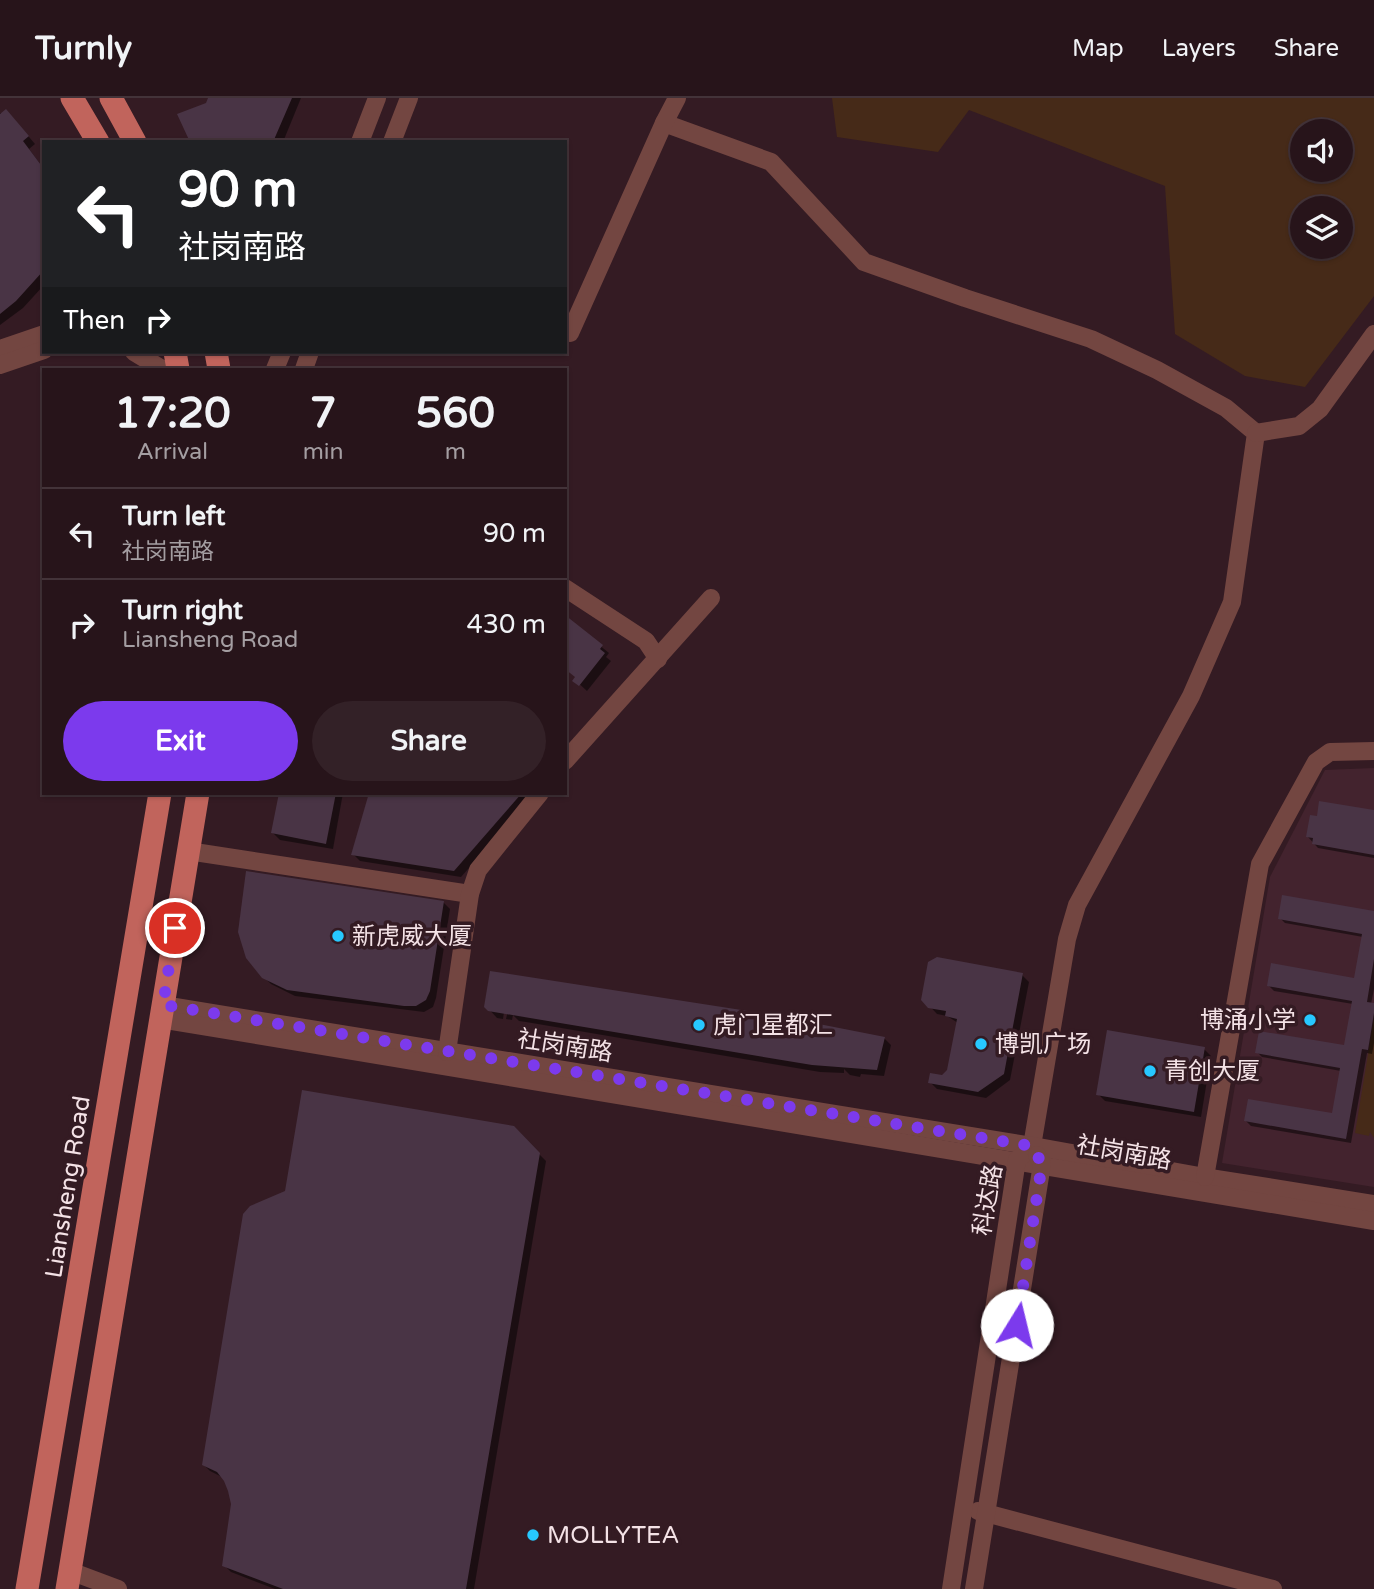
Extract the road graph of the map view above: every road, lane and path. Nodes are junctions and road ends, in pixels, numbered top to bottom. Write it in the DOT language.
graph roads {
  1 [pos="72,98"];
  2 [pos="111,98"];
  3 [pos="377,98"];
  4 [pos="409,98"];
  5 [pos="677,98"];
  6 [pos="664,123"];
  7 [pos="97,140"];
  8 [pos="134,140"];
  9 [pos="361,140"];
  10 [pos="393,140"];
  11 [pos="567,332"];
  12 [pos="1374,334"];
  13 [pos="42,335"];
  14 [pos="0,349"];
  15 [pos="42,351"];
  16 [pos="137,354"];
  17 [pos="0,365"];
  18 [pos="160,368"];
  19 [pos="1256,433"];
  20 [pos="567,589"];
  21 [pos="711,598"];
  22 [pos="658,659"];
  23 [pos="1374,751"];
  24 [pos="567,756"];
  25 [pos="160,795"];
  26 [pos="198,795"];
  27 [pos="538,795"];
  28 [pos="188,851"];
  29 [pos="470,894"];
  30 [pos="161,1012"];
  31 [pos="447,1052"];
  32 [pos="1032,1146"];
  33 [pos="1017,1160"];
  34 [pos="1042,1164"];
  35 [pos="1205,1177"];
  36 [pos="1374,1204"];
  37 [pos="1374,1221"];
  38 [pos="965,1507"];
  39 [pos="987,1513"];
  40 [pos="68,1580"];
  41 [pos="27,1589"];
  42 [pos="118,1589"];
  43 [pos="951,1589"];
  44 [pos="974,1589"];
  45 [pos="1273,1589"];
  1 -- 7 [label="main road"];
  2 -- 8 [label="main road"];
  3 -- 9 [label="street"];
  4 -- 10 [label="street"];
  5 -- 6 [label="street"];
  6 -- 11 [label="street"];
  6 -- 19 [label="street"];
  12 -- 19 [label="street"];
  13 -- 14 [label="street"];
  15 -- 17 [label="street"];
  16 -- 18 [label="street"];
  19 -- 32 [label="street"];
  20 -- 22 [label="street"];
  21 -- 22 [label="street"];
  22 -- 24 [label="street"];
  23 -- 35 [label="street"];
  25 -- 41 [label="main road, Liansheng Road"];
  26 -- 28 [label="main road"];
  27 -- 29 [label="street"];
  28 -- 29 [label="street"];
  28 -- 30 [label="main road"];
  29 -- 31 [label="street"];
  30 -- 31 [label="street, 社岗南路"];
  30 -- 33 [label="street, 社岗南路"];
  30 -- 40 [label="main road"];
  31 -- 32 [label="street, 社岗南路"];
  32 -- 33 [label="street, 科达路"];
  32 -- 34 [label="street, 科达路"];
  32 -- 35 [label="street, 社岗南路"];
  33 -- 34 [label="street, 社岗南路"];
  33 -- 38 [label="street, 科达路"];
  34 -- 37 [label="street, 社岗南路"];
  34 -- 39 [label="street, 科达路"];
  35 -- 36 [label="street, 社岗南路"];
  38 -- 39 [label="street"];
  38 -- 43 [label="street, 科达路"];
  39 -- 44 [label="street, 科达路"];
  39 -- 45 [label="street"];
  40 -- 42 [label="street"];
}
